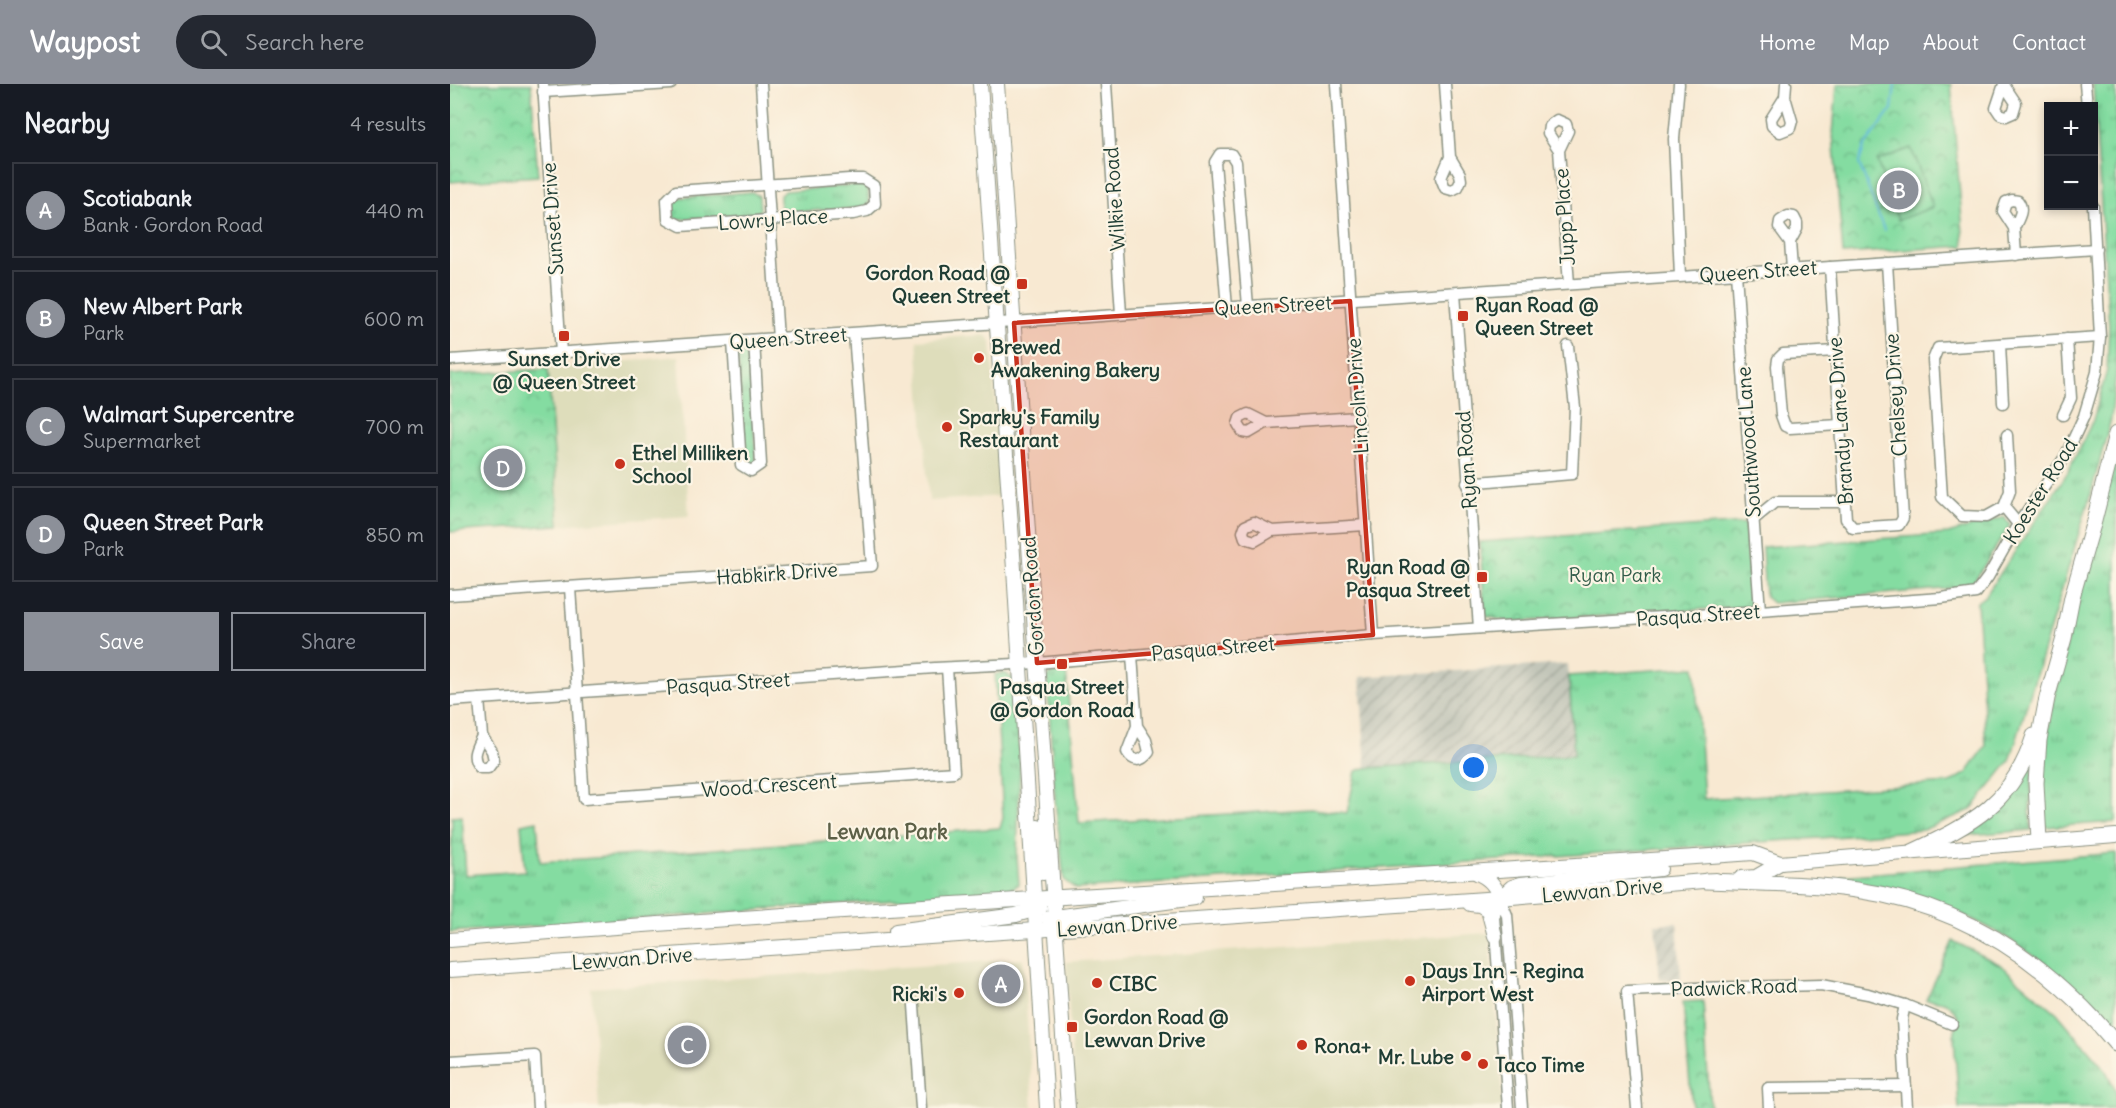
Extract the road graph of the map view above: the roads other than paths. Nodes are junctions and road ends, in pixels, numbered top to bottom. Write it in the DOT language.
graph roads {
  1 [pos="671,84"];
  2 [pos="761,84"];
  3 [pos="980,84"];
  4 [pos="998,84"];
  5 [pos="1106,84"];
  6 [pos="1336,84"];
  7 [pos="1445,84"];
  8 [pos="1679,84"];
  9 [pos="1785,84"];
  10 [pos="2085,84"];
  11 [pos="543,88"];
  12 [pos="1785,97"];
  13 [pos="2087,102"];
  14 [pos="1559,150"];
  15 [pos="1449,157"];
  16 [pos="768,184"];
  17 [pos="2093,210"];
  18 [pos="770,219"];
  19 [pos="2014,228"];
  20 [pos="1790,242"];
  21 [pos="2096,249"];
  22 [pos="2016,255"];
  23 [pos="1887,263"];
  24 [pos="1830,267"];
  25 [pos="1792,269"];
  26 [pos="1736,273"];
  27 [pos="1680,276"];
  28 [pos="1569,284"];
  29 [pos="1455,293"];
  30 [pos="1350,301"];
  31 [pos="1248,306"];
  32 [pos="1227,308"];
  33 [pos="1121,314"];
  34 [pos="1014,323"];
  35 [pos="997,324"];
  36 [pos="854,334"];
  37 [pos="2100,337"];
  38 [pos="778,339"];
  39 [pos="2067,339"];
  40 [pos="754,340"];
  41 [pos="733,342"];
  42 [pos="2000,344"];
  43 [pos="1568,346"];
  44 [pos="1836,351"];
  45 [pos="561,354"];
  46 [pos="450,360"];
  47 [pos="2003,403"];
  48 [pos="2064,415"];
  49 [pos="1358,417"];
  50 [pos="1266,423"];
  51 [pos="1840,425"];
  52 [pos="2116,434"];
  53 [pos="2007,435"];
  54 [pos="1467,483"];
  55 [pos="1845,502"];
  56 [pos="2004,507"];
  57 [pos="1753,520"];
  58 [pos="2018,524"];
  59 [pos="1366,525"];
  60 [pos="1899,525"];
  61 [pos="1272,531"];
  62 [pos="570,588"];
  63 [pos="1976,593"];
  64 [pos="450,595"];
  65 [pos="1760,612"];
  66 [pos="1479,628"];
  67 [pos="1373,635"];
  68 [pos="2064,638"];
  69 [pos="1132,655"];
  70 [pos="1037,663"];
  71 [pos="1019,664"];
  72 [pos="947,668"];
  73 [pos="577,694"];
  74 [pos="479,699"];
  75 [pos="450,701"];
  76 [pos="1137,726"];
  77 [pos="482,736"];
  78 [pos="2116,836"];
  79 [pos="2039,841"];
  80 [pos="1912,852"];
  81 [pos="1754,854"];
  82 [pos="1780,863"];
  83 [pos="1477,873"];
  84 [pos="1334,880"];
  85 [pos="1706,881"];
  86 [pos="1500,898"];
  87 [pos="1043,902"];
  88 [pos="1405,905"];
  89 [pos="1053,921"];
  90 [pos="1035,930"];
  91 [pos="532,933"];
  92 [pos="1495,936"];
  93 [pos="450,940"];
  94 [pos="450,947"];
  95 [pos="769,948"];
  96 [pos="450,970"];
  97 [pos="914,1005"];
  98 [pos="1905,1005"];
  99 [pos="1952,1024"];
  100 [pos="2116,1044"];
  101 [pos="450,1061"];
  102 [pos="1906,1086"];
  103 [pos="538,1108"];
  104 [pos="921,1108"];
  105 [pos="1047,1108"];
  106 [pos="1068,1108"];
  107 [pos="1508,1108"];
  108 [pos="1522,1108"];
  109 [pos="1637,1108"];
  110 [pos="1769,1108"];
  111 [pos="1907,1108"];
  1 -- 11 [label="street"];
  2 -- 16 [label="street"];
  3 -- 35 [label="main road, Gordon Road"];
  4 -- 34 [label="main road, Gordon Road"];
  5 -- 33 [label="street, Wilkie Road"];
  6 -- 30 [label="street, Lincoln Drive"];
  7 -- 15 [label="street"];
  8 -- 27 [label="street"];
  9 -- 12 [label="street"];
  10 -- 13 [label="street"];
  11 -- 45 [label="street, Sunset Drive"];
  14 -- 28 [label="street, Jupp Place"];
  16 -- 18 [label="street"];
  16 -- 18 [label="street, Lowry Place"];
  16 -- 18 [label="street, Lowry Place"];
  17 -- 21 [label="street, Koester Road"];
  18 -- 38 [label="street"];
  19 -- 22 [label="street"];
  20 -- 25 [label="street"];
  21 -- 22 [label="street, Queen Street"];
  21 -- 37 [label="street, Koester Road"];
  22 -- 23 [label="street, Queen Street"];
  23 -- 24 [label="street, Queen Street"];
  23 -- 60 [label="street, Chelsey Drive"];
  24 -- 25 [label="street, Queen Street"];
  24 -- 44 [label="street, Brandy Lane Drive"];
  25 -- 26 [label="street, Queen Street"];
  26 -- 27 [label="street, Queen Street"];
  26 -- 57 [label="street, Southwood Lane"];
  27 -- 28 [label="street, Queen Street"];
  28 -- 29 [label="street, Queen Street"];
  29 -- 30 [label="street, Queen Street"];
  29 -- 54 [label="street, Ryan Road"];
  30 -- 31 [label="street, Queen Street"];
  30 -- 49 [label="street, Lincoln Drive"];
  31 -- 32 [label="street, Queen Street"];
  31 -- 32 [label="street"];
  32 -- 33 [label="street, Queen Street"];
  33 -- 34 [label="street, Queen Street"];
  34 -- 35 [label="street, Queen Street"];
  34 -- 70 [label="main road, Gordon Road"];
  35 -- 36 [label="street, Queen Street"];
  35 -- 71 [label="main road, Gordon Road"];
  36 -- 38 [label="street, Queen Street"];
  36 -- 62 [label="street, Habkirk Drive"];
  37 -- 39 [label="street"];
  37 -- 58 [label="street, Koester Road"];
  38 -- 40 [label="street, Queen Street"];
  39 -- 42 [label="street"];
  39 -- 48 [label="street"];
  40 -- 41 [label="street, Queen Street"];
  40 -- 41 [label="street"];
  41 -- 45 [label="street, Queen Street"];
  42 -- 47 [label="street"];
  42 -- 56 [label="street"];
  43 -- 54 [label="street"];
  44 -- 51 [label="street, Brandy Lane Drive"];
  44 -- 51 [label="street"];
  45 -- 46 [label="street, Queen Street"];
  49 -- 50 [label="street"];
  49 -- 59 [label="street, Lincoln Drive"];
  51 -- 55 [label="street, Brandy Lane Drive"];
  52 -- 68 [label="highway"];
  53 -- 56 [label="street"];
  54 -- 66 [label="street, Ryan Road"];
  55 -- 57 [label="street"];
  55 -- 60 [label="street, Brandy Lane Drive"];
  56 -- 58 [label="street"];
  57 -- 65 [label="street, Southwood Lane"];
  58 -- 63 [label="street, Koester Road"];
  59 -- 61 [label="street"];
  59 -- 67 [label="street, Lincoln Drive"];
  62 -- 64 [label="street, Habkirk Drive"];
  62 -- 73 [label="street"];
  63 -- 65 [label="street, Pasqua Street"];
  65 -- 66 [label="street, Pasqua Street"];
  66 -- 67 [label="street, Pasqua Street"];
  67 -- 69 [label="street, Pasqua Street"];
  68 -- 79 [label="highway"];
  68 -- 80 [label="highway"];
  69 -- 70 [label="street, Pasqua Street"];
  69 -- 76 [label="street"];
  70 -- 71 [label="street, Pasqua Street"];
  70 -- 87 [label="main road, Gordon Road"];
  71 -- 72 [label="street, Pasqua Street"];
  71 -- 87 [label="main road, Gordon Road"];
  72 -- 73 [label="street, Pasqua Street"];
  72 -- 73 [label="street, Wood Crescent"];
  73 -- 74 [label="street, Pasqua Street"];
  74 -- 75 [label="street, Pasqua Street"];
  74 -- 77 [label="street"];
  78 -- 79 [label="main road, Lewvan Drive"];
  79 -- 80 [label="main road, Lewvan Drive"];
  80 -- 82 [label="main road, Lewvan Drive"];
  81 -- 82 [label="main road, Lewvan Drive"];
  81 -- 83 [label="main road, Lewvan Drive"];
  81 -- 86 [label="main road"];
  82 -- 85 [label="main road, Lewvan Drive"];
  83 -- 84 [label="main road, Lewvan Drive"];
  83 -- 86 [label="main road"];
  84 -- 87 [label="main road, Lewvan Drive"];
  84 -- 89 [label="main road"];
  85 -- 86 [label="main road, Lewvan Drive"];
  85 -- 100 [label="highway"];
  86 -- 88 [label="main road, Lewvan Drive"];
  86 -- 92 [label="street"];
  86 -- 108 [label="street"];
  87 -- 89 [label="main road, Gordon Road"];
  87 -- 90 [label="main road, Gordon Road"];
  87 -- 91 [label="main road, Lewvan Drive"];
  87 -- 95 [label="main road"];
  88 -- 89 [label="main road, Lewvan Drive"];
  88 -- 92 [label="main road"];
  89 -- 90 [label="main road"];
  89 -- 106 [label="main road, Gordon Road"];
  90 -- 95 [label="main road, Lewvan Drive"];
  90 -- 105 [label="main road, Gordon Road"];
  91 -- 93 [label="main road, Lewvan Drive"];
  91 -- 94 [label="main road"];
  92 -- 107 [label="street"];
  95 -- 96 [label="main road, Lewvan Drive"];
  97 -- 104 [label="street"];
  98 -- 99 [label="street, Padwick Road"];
  98 -- 102 [label="street"];
  98 -- 109 [label="street, Padwick Road"];
  101 -- 103 [label="street"];
  102 -- 110 [label="street"];
  102 -- 111 [label="street"];
}
